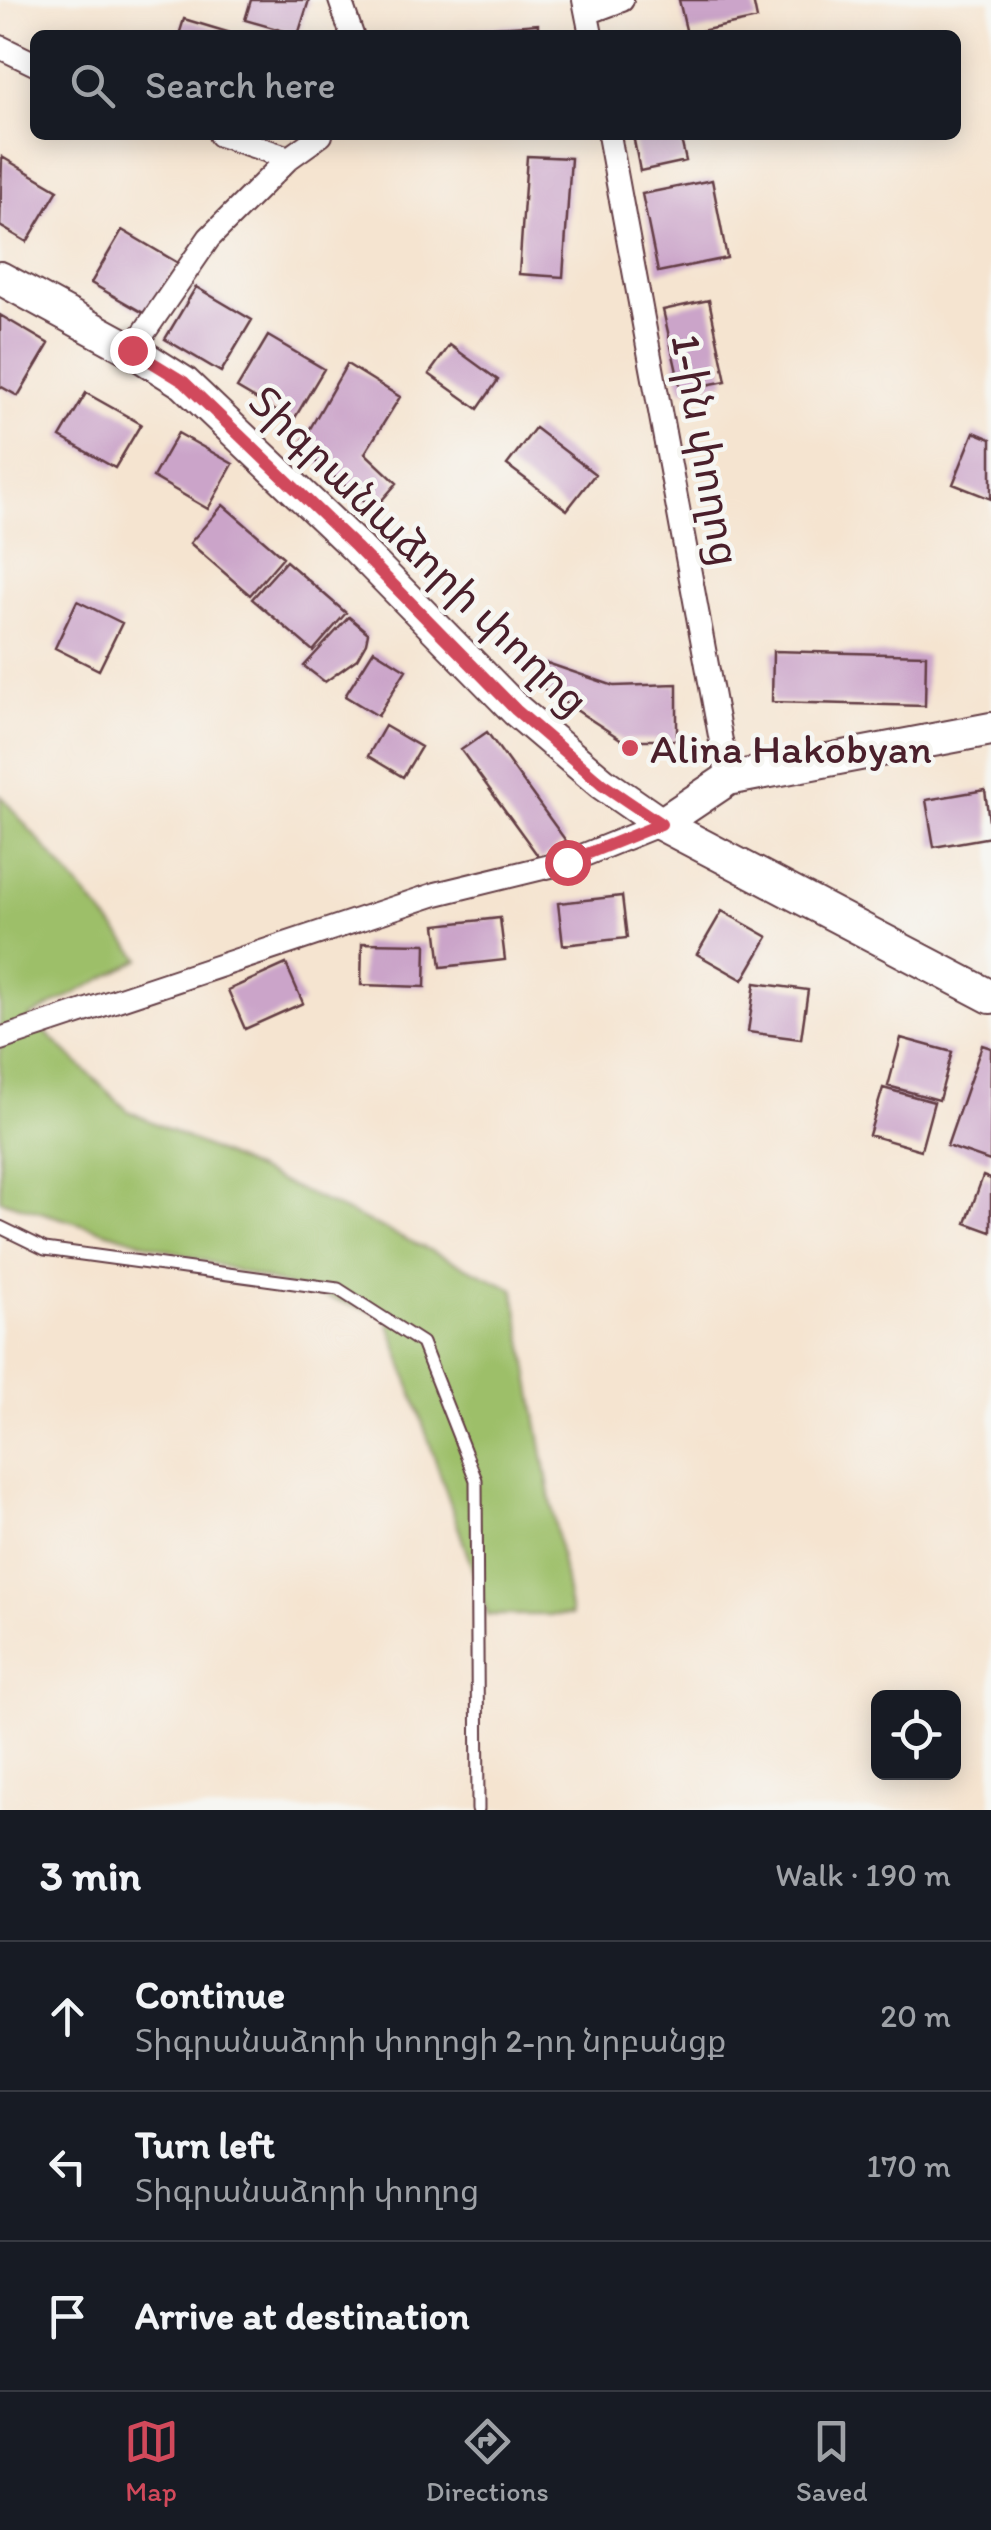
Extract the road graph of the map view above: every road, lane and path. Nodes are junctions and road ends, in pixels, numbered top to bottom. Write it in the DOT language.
graph roads {
  1 [pos="340,0"];
  2 [pos="622,0"];
  3 [pos="587,16"];
  4 [pos="350,30"];
  5 [pos="0,47"];
  6 [pos="30,62"];
  7 [pos="235,140"];
  8 [pos="314,140"];
  9 [pos="610,140"];
  10 [pos="289,158"];
  11 [pos="0,278"];
  12 [pos="132,350"];
  13 [pos="991,729"];
  14 [pos="728,779"];
  15 [pos="661,824"];
  16 [pos="991,997"];
  17 [pos="0,1039"];
  18 [pos="0,1227"];
  19 [pos="478,1810"];
  1 -- 4 [label="street"];
  2 -- 3 [label="street"];
  5 -- 6 [label="street"];
  7 -- 10 [label="street"];
  8 -- 10 [label="street"];
  9 -- 14 [label="street, 1-ին փողոց"];
  10 -- 12 [label="street"];
  11 -- 12 [label="main road, Տիգրանաձորի փողոց"];
  12 -- 15 [label="main road, Տիգրանաձորի փողոց"];
  13 -- 14 [label="main road"];
  14 -- 15 [label="main road"];
  15 -- 16 [label="main road, Տիգրանաձորի փողոց"];
  15 -- 17 [label="street"];
  18 -- 19 [label="lane"];
}
